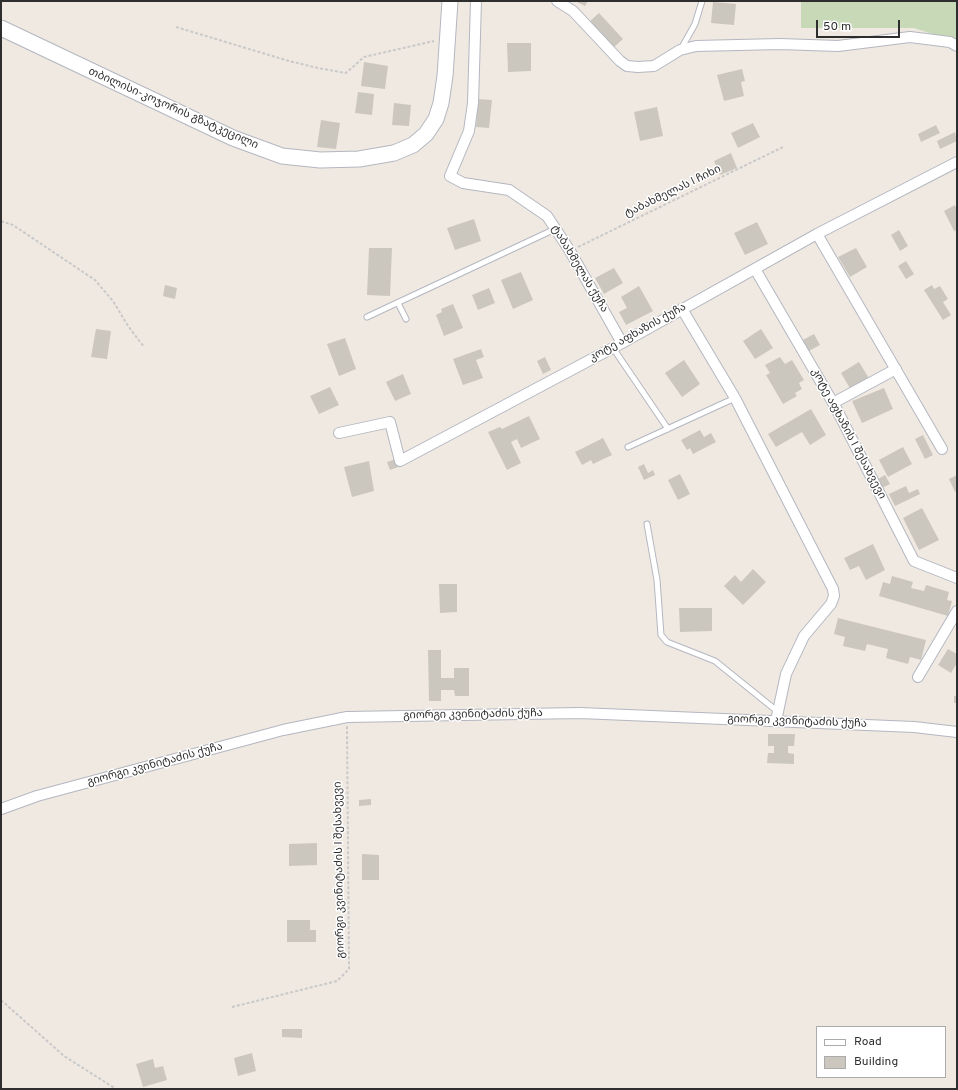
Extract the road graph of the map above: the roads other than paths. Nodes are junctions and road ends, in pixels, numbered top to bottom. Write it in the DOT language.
graph roads {
  1 [pos="450,1"];
  2 [pos="476,1"];
  3 [pos="557,1"];
  4 [pos="702,1"];
  5 [pos="1,28"];
  6 [pos="957,46"];
  7 [pos="680,50"];
  8 [pos="957,162"];
  9 [pos="555,229"];
  10 [pos="817,234"];
  11 [pos="755,269"];
  12 [pos="398,303"];
  13 [pos="682,309"];
  14 [pos="367,318"];
  15 [pos="406,319"];
  16 [pos="618,345"];
  17 [pos="896,369"];
  18 [pos="735,398"];
  19 [pos="833,403"];
  20 [pos="668,429"];
  21 [pos="339,433"];
  22 [pos="628,447"];
  23 [pos="942,449"];
  24 [pos="647,524"];
  25 [pos="957,578"];
  26 [pos="957,611"];
  27 [pos="918,678"];
  28 [pos="777,716"];
  29 [pos="957,732"];
  30 [pos="1,810"];
  1 -- 5 [label="main road, თბილისი-კოჯორის გზატკეცილი"];
  2 -- 9 [label="street, ტაბახმელას ქუჩა"];
  3 -- 7 [label="street"];
  4 -- 7 [label="lane"];
  6 -- 7 [label="street"];
  8 -- 10 [label="street, კოტე აფხაზის ქუჩა"];
  9 -- 12 [label="lane"];
  9 -- 16 [label="street, ტაბახმელას ქუჩა"];
  10 -- 11 [label="street, კოტე აფხაზის ქუჩა"];
  10 -- 17 [label="street"];
  11 -- 13 [label="street, კოტე აფხაზის ქუჩა"];
  11 -- 19 [label="street, კოტე აფხაზის I შესახვევი"];
  12 -- 14 [label="lane"];
  12 -- 15 [label="lane"];
  13 -- 16 [label="street, კოტე აფხაზის ქუჩა"];
  13 -- 18 [label="street"];
  16 -- 20 [label="lane"];
  16 -- 21 [label="street, კოტე აფხაზის ქუჩა"];
  17 -- 19 [label="street"];
  17 -- 23 [label="street"];
  18 -- 20 [label="lane"];
  18 -- 28 [label="street"];
  19 -- 25 [label="street, კოტე აფხაზის I შესახვევი"];
  20 -- 22 [label="lane"];
  24 -- 28 [label="lane"];
  26 -- 27 [label="street"];
  28 -- 29 [label="street, გიორგი კვინიტაძის ქუჩა"];
  28 -- 30 [label="street, გიორგი კვინიტაძის ქუჩა"];
}
